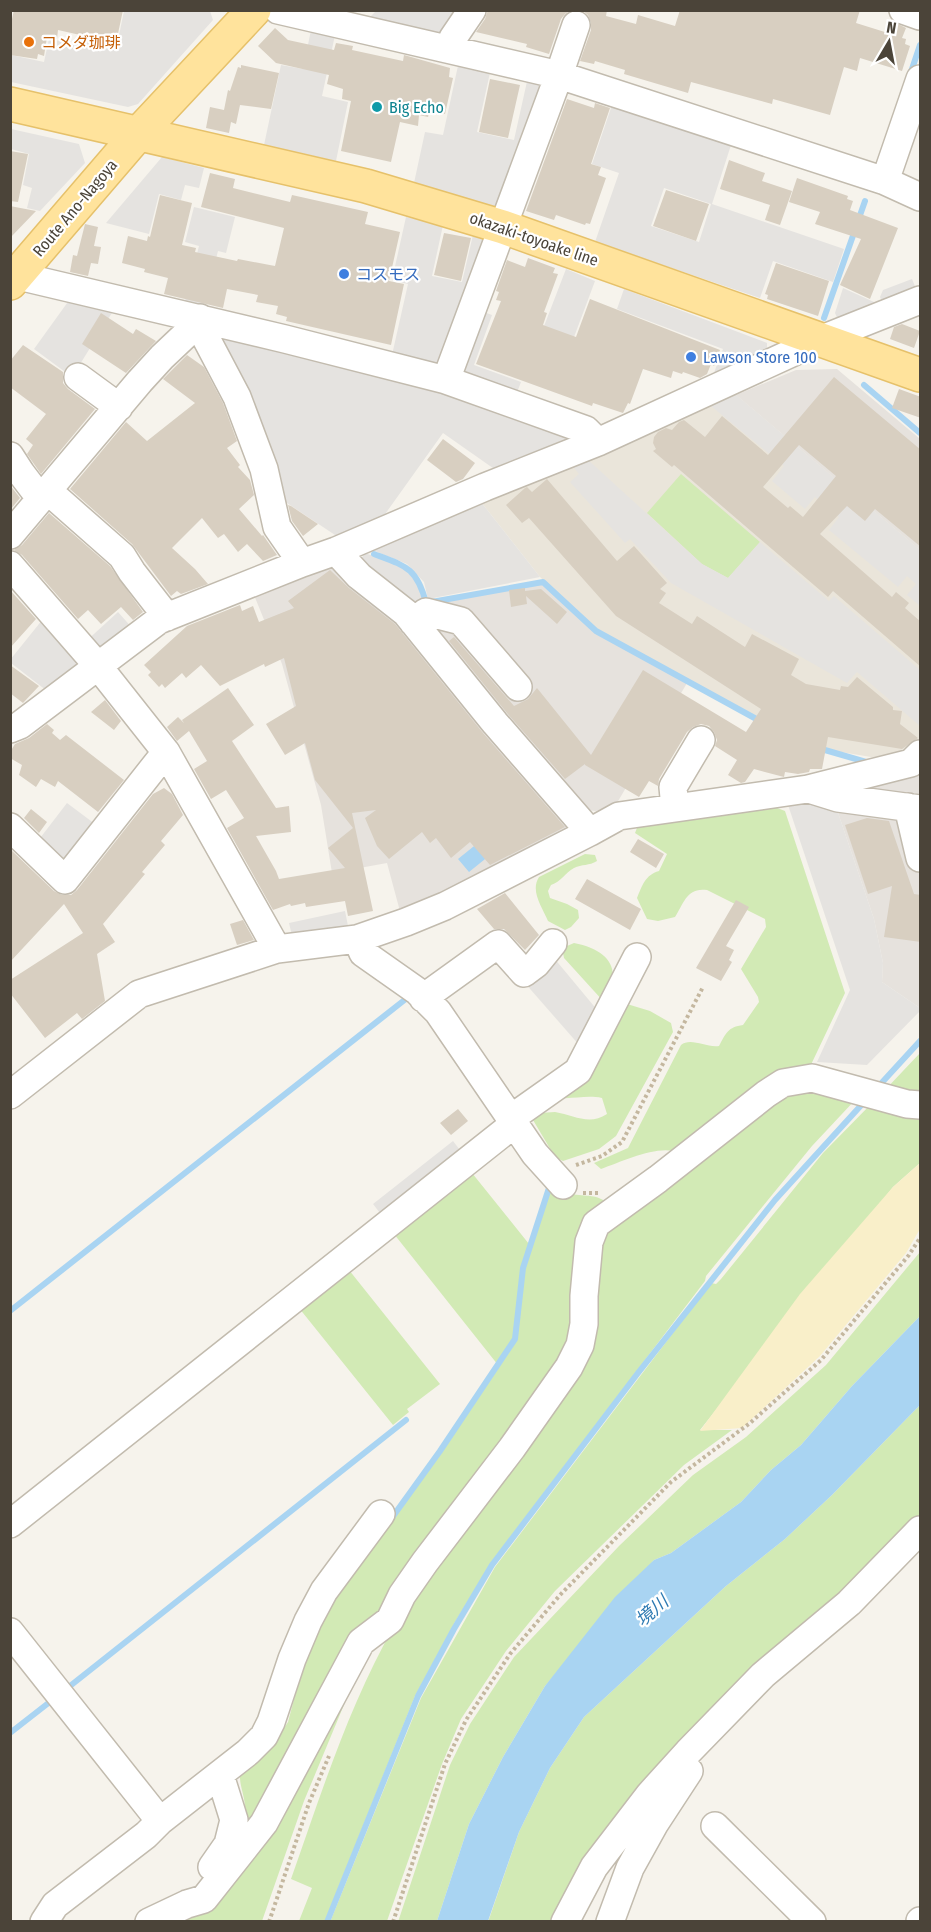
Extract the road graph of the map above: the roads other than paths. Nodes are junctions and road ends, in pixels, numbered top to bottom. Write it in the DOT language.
graph roads {
  1 [pos="254,10"];
  2 [pos="278,10"];
  3 [pos="472,10"];
  4 [pos="903,10"];
  5 [pos="921,16"];
  6 [pos="576,25"];
  7 [pos="449,50"];
  8 [pos="559,75"];
  9 [pos="921,79"];
  10 [pos="10,104"];
  11 [pos="138,134"];
  12 [pos="885,181"];
  13 [pos="921,197"];
  14 [pos="503,226"];
  15 [pos="13,277"];
  16 [pos="921,300"];
  17 [pos="199,321"];
  18 [pos="822,339"];
  19 [pos="921,375"];
  20 [pos="78,377"];
  21 [pos="446,380"];
  22 [pos="119,407"];
  23 [pos="598,442"];
  24 [pos="10,456"];
  25 [pos="44,494"];
  26 [pos="10,535"];
  27 [pos="336,551"];
  28 [pos="302,563"];
  29 [pos="10,565"];
  30 [pos="167,617"];
  31 [pos="413,622"];
  32 [pos="98,666"];
  33 [pos="518,687"];
  34 [pos="10,729"];
  35 [pos="701,740"];
  36 [pos="166,752"];
  37 [pos="921,754"];
  38 [pos="808,789"];
  39 [pos="675,808"];
  40 [pos="914,808"];
  41 [pos="10,827"];
  42 [pos="590,832"];
  43 [pos="921,858"];
  44 [pos="357,939"];
  45 [pos="554,943"];
  46 [pos="277,949"];
  47 [pos="637,957"];
  48 [pos="423,998"];
  49 [pos="10,1095"];
  50 [pos="921,1105"];
  51 [pos="512,1121"];
  52 [pos="558,1179"];
  53 [pos="381,1514"];
  54 [pos="10,1524"];
  55 [pos="921,1530"];
  56 [pos="10,1632"];
  57 [pos="688,1752"];
  58 [pos="220,1774"];
  59 [pos="160,1821"];
  60 [pos="715,1826"];
  61 [pos="187,1904"];
  62 [pos="44,1922"];
  63 [pos="149,1922"];
  64 [pos="565,1922"];
  65 [pos="610,1922"];
  66 [pos="812,1922"];
  1 -- 11 [label="main road, Route Ano-Nagoya"];
  2 -- 7 [label="street"];
  3 -- 7 [label="street"];
  4 -- 5 [label="street"];
  6 -- 8 [label="street"];
  7 -- 8 [label="street"];
  8 -- 12 [label="street"];
  8 -- 14 [label="street"];
  9 -- 12 [label="street"];
  10 -- 11 [label="main road"];
  11 -- 14 [label="main road, okazaki-toyoake line"];
  11 -- 15 [label="main road, Route Ano-Nagoya"];
  12 -- 13 [label="street"];
  14 -- 18 [label="main road, okazaki-toyoake line"];
  14 -- 21 [label="street"];
  15 -- 17 [label="street"];
  16 -- 18 [label="street"];
  17 -- 21 [label="street"];
  17 -- 22 [label="street"];
  17 -- 28 [label="street"];
  18 -- 19 [label="main road, okazaki-toyoake line"];
  18 -- 23 [label="street"];
  20 -- 22 [label="street"];
  21 -- 23 [label="street"];
  22 -- 25 [label="street"];
  23 -- 27 [label="street"];
  24 -- 25 [label="street"];
  25 -- 26 [label="street"];
  25 -- 30 [label="street"];
  27 -- 28 [label="street"];
  27 -- 31 [label="street"];
  28 -- 30 [label="street"];
  29 -- 32 [label="street"];
  30 -- 32 [label="street"];
  31 -- 33 [label="street"];
  31 -- 42 [label="street"];
  32 -- 34 [label="street"];
  32 -- 36 [label="street"];
  35 -- 39 [label="street"];
  36 -- 41 [label="street"];
  36 -- 46 [label="street"];
  37 -- 38 [label="street"];
  38 -- 39 [label="street"];
  38 -- 40 [label="street"];
  39 -- 42 [label="street"];
  40 -- 43 [label="street"];
  42 -- 44 [label="street"];
  44 -- 46 [label="street"];
  44 -- 48 [label="street"];
  45 -- 48 [label="street"];
  46 -- 49 [label="street"];
  47 -- 51 [label="street"];
  48 -- 51 [label="street"];
  50 -- 61 [label="street"];
  51 -- 52 [label="street"];
  51 -- 54 [label="street"];
  53 -- 58 [label="street"];
  55 -- 57 [label="street"];
  56 -- 59 [label="street"];
  57 -- 64 [label="street"];
  57 -- 65 [label="street"];
  58 -- 59 [label="street"];
  58 -- 61 [label="street"];
  59 -- 62 [label="street"];
  60 -- 66 [label="street"];
  61 -- 63 [label="street"];
}
